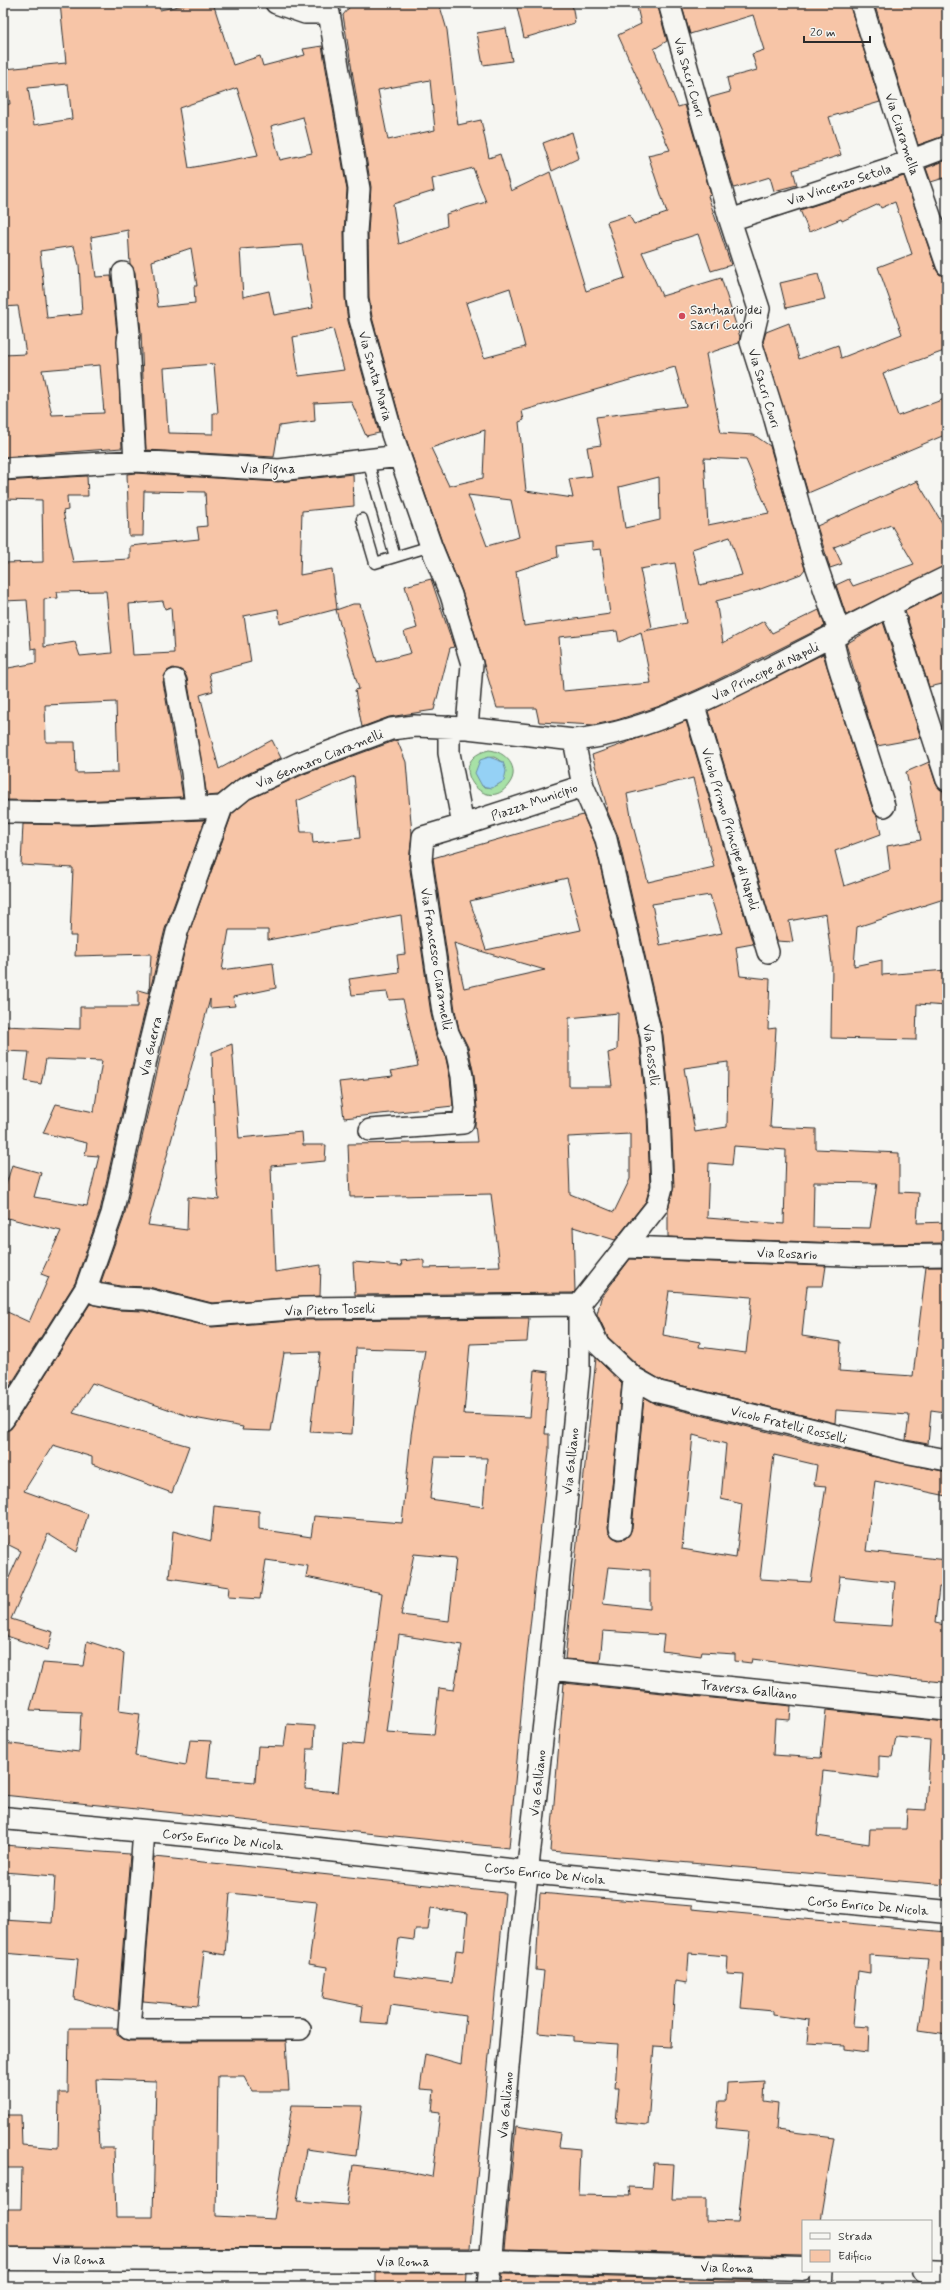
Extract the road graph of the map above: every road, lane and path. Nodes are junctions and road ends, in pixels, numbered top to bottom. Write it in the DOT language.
graph roads {
  1 [pos="276,3"];
  2 [pos="669,3"];
  3 [pos="861,3"];
  4 [pos="335,8"];
  5 [pos="947,147"];
  6 [pos="911,161"];
  7 [pos="730,220"];
  8 [pos="947,265"];
  9 [pos="123,273"];
  10 [pos="400,456"];
  11 [pos="135,461"];
  12 [pos="368,461"];
  13 [pos="3,469"];
  14 [pos="362,519"];
  15 [pos="431,546"];
  16 [pos="395,557"];
  17 [pos="947,577"];
  18 [pos="891,607"];
  19 [pos="836,636"];
  20 [pos="175,680"];
  21 [pos="694,706"];
  22 [pos="458,727"];
  23 [pos="574,740"];
  24 [pos="947,780"];
  25 [pos="583,786"];
  26 [pos="884,806"];
  27 [pos="196,807"];
  28 [pos="222,807"];
  29 [pos="3,812"];
  30 [pos="463,825"];
  31 [pos="768,952"];
  32 [pos="370,1130"];
  33 [pos="626,1246"];
  34 [pos="947,1255"];
  35 [pos="86,1288"];
  36 [pos="579,1305"];
  37 [pos="634,1378"];
  38 [pos="3,1420"];
  39 [pos="947,1460"];
  40 [pos="620,1528"];
  41 [pos="550,1670"];
  42 [pos="947,1710"];
  43 [pos="3,1818"];
  44 [pos="144,1831"];
  45 [pos="528,1872"];
  46 [pos="947,1912"];
  47 [pos="300,2029"];
  48 [pos="3,2258"];
  49 [pos="490,2261"];
  50 [pos="802,2269"];
  51 [pos="932,2271"];
  52 [pos="822,2272"];
  53 [pos="947,2272"];
  54 [pos="488,2287"];
  55 [pos="821,2287"];
  1 -- 4 [label="street"];
  2 -- 7 [label="street, Via Sacri Cuori"];
  3 -- 6 [label="street, Via Ciaramella"];
  4 -- 10 [label="street, Via Santa Maria"];
  5 -- 6 [label="street, Via Vincenzo Setola"];
  6 -- 7 [label="street, Via Vincenzo Setola"];
  6 -- 8 [label="street, Via Ciaramella"];
  7 -- 19 [label="street, Via Sacri Cuori"];
  9 -- 11 [label="street"];
  10 -- 12 [label="street, Via Pigna"];
  10 -- 15 [label="street, Via Santa Maria"];
  11 -- 12 [label="street, Via Pigna"];
  11 -- 13 [label="street, Via Pigna"];
  12 -- 16 [label="lane"];
  14 -- 16 [label="lane"];
  15 -- 16 [label="lane"];
  15 -- 22 [label="street, Via Santa Maria"];
  17 -- 18 [label="street, Via Principe di Napoli"];
  18 -- 19 [label="street, Via Principe di Napoli"];
  18 -- 24 [label="street"];
  19 -- 21 [label="street, Via Principe di Napoli"];
  19 -- 26 [label="street, Via Sacri Cuori"];
  20 -- 27 [label="street"];
  21 -- 23 [label="street, Via Principe di Napoli"];
  21 -- 31 [label="street, Vicolo Primo Principe di Napoli"];
  22 -- 23 [label="street"];
  22 -- 28 [label="street, Via Gennaro Ciaramelli"];
  22 -- 30 [label="street"];
  23 -- 25 [label="street, Piazza Municipio"];
  25 -- 30 [label="street, Piazza Municipio"];
  25 -- 33 [label="street, Via Rosselli"];
  27 -- 28 [label="street"];
  27 -- 29 [label="street"];
  28 -- 35 [label="street, Via Guerra"];
  30 -- 32 [label="street, Via Francesco Ciaramelli"];
  33 -- 34 [label="street, Via Rosario"];
  33 -- 36 [label="street, Via Rosselli"];
  35 -- 36 [label="street, Via Pietro Toselli"];
  35 -- 38 [label="street, Via Guerra"];
  36 -- 37 [label="street, Vicolo Fratelli Rosselli"];
  36 -- 41 [label="street, Via Galliano"];
  37 -- 39 [label="street, Vicolo Fratelli Rosselli"];
  37 -- 40 [label="street"];
  41 -- 42 [label="street, Traversa Galliano"];
  41 -- 45 [label="street, Via Galliano"];
  43 -- 44 [label="street, Corso Enrico De Nicola"];
  44 -- 45 [label="street, Corso Enrico De Nicola"];
  44 -- 47 [label="street, Corso Enrico De Nicola"];
  45 -- 46 [label="street, Corso Enrico De Nicola"];
  45 -- 49 [label="street, Via Galliano"];
  48 -- 49 [label="street, Via Roma"];
  49 -- 50 [label="street, Via Roma"];
  49 -- 54 [label="street, Via Galliano"];
  51 -- 53 [label="street"];
  52 -- 55 [label="street"];
}
